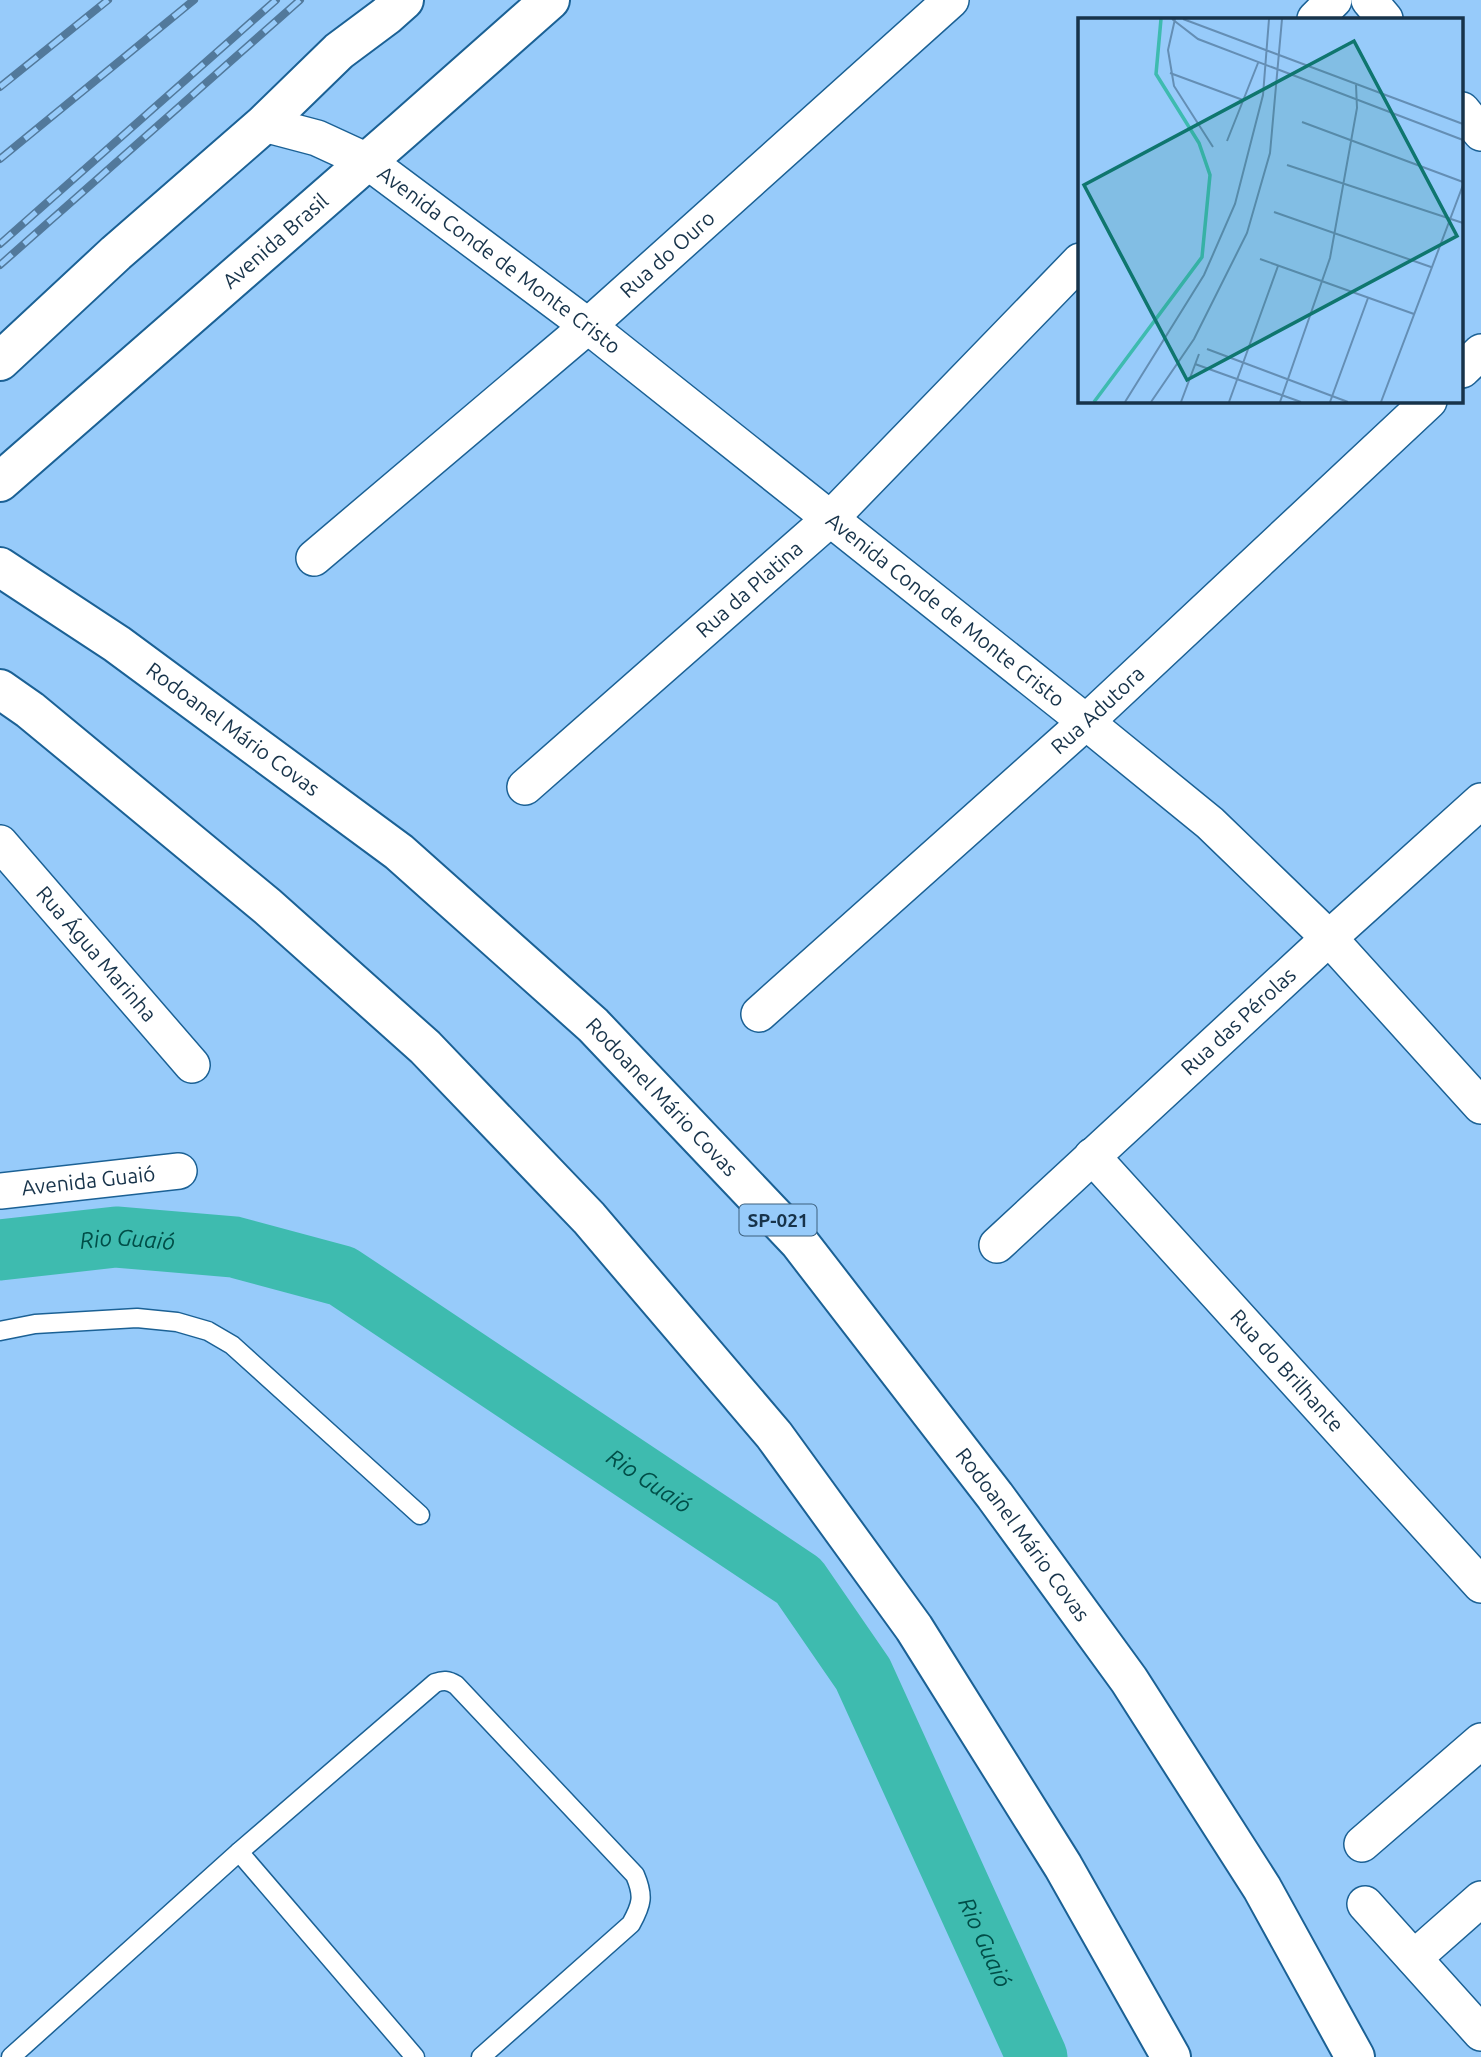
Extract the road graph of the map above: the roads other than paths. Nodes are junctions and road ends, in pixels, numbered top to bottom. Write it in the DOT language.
graph roads {
  1 [pos="404,0"];
  2 [pos="550,0"];
  3 [pos="951,0"];
  4 [pos="1334,0"];
  5 [pos="1369,0"];
  6 [pos="1316,18"];
  7 [pos="1384,18"];
  8 [pos="1464,112"];
  9 [pos="264,124"];
  10 [pos="1481,133"];
  11 [pos="367,161"];
  12 [pos="1078,263"];
  13 [pos="588,326"];
  14 [pos="1481,352"];
  15 [pos="0,361"];
  16 [pos="1464,368"];
  17 [pos="1428,402"];
  18 [pos="0,482"];
  19 [pos="831,518"];
  20 [pos="314,558"];
  21 [pos="0,567"];
  22 [pos="0,688"];
  23 [pos="1086,722"];
  24 [pos="525,787"];
  25 [pos="1481,801"];
  26 [pos="0,843"];
  27 [pos="1329,938"];
  28 [pos="760,1014"];
  29 [pos="192,1065"];
  30 [pos="1481,1106"];
  31 [pos="1092,1156"];
  32 [pos="178,1171"];
  33 [pos="0,1191"];
  34 [pos="997,1245"];
  35 [pos="0,1331"];
  36 [pos="420,1515"];
  37 [pos="1481,1585"];
  38 [pos="1481,1741"];
  39 [pos="1362,1844"];
  40 [pos="239,1852"];
  41 [pos="1481,1899"];
  42 [pos="1365,1904"];
  43 [pos="1414,1958"];
  44 [pos="1481,2033"];
  45 [pos="11,2057"];
  46 [pos="415,2057"];
  47 [pos="481,2057"];
  48 [pos="1171,2057"];
  49 [pos="1355,2057"];
  1 -- 9 [label="main road"];
  2 -- 11 [label="main road, Avenida Brasil"];
  3 -- 13 [label="street, Rua do Ouro"];
  4 -- 6 [label="street"];
  5 -- 7 [label="street"];
  8 -- 10 [label="street"];
  9 -- 11 [label="street, Avenida Conde de Monte Cristo"];
  9 -- 15 [label="main road"];
  11 -- 13 [label="street, Avenida Conde de Monte Cristo"];
  11 -- 18 [label="main road, Avenida Brasil"];
  12 -- 19 [label="street, Rua da Platina"];
  13 -- 19 [label="street, Avenida Conde de Monte Cristo"];
  13 -- 20 [label="street, Rua do Ouro"];
  14 -- 16 [label="street"];
  17 -- 23 [label="street, Rua Adutora"];
  19 -- 23 [label="street, Avenida Conde de Monte Cristo"];
  19 -- 24 [label="street, Rua da Platina"];
  21 -- 49 [label="main road, Rodoanel Mário Covas / SP-021"];
  22 -- 48 [label="main road"];
  23 -- 27 [label="street, Avenida Conde de Monte Cristo"];
  23 -- 28 [label="street, Rua Adutora"];
  25 -- 27 [label="street, Rua das Pérolas"];
  26 -- 29 [label="street, Rua Água Marinha"];
  27 -- 30 [label="street, Avenida Conde de Monte Cristo"];
  27 -- 31 [label="street, Rua das Pérolas"];
  31 -- 34 [label="street, Rua das Pérolas"];
  31 -- 37 [label="street, Rua do Brilhante"];
  32 -- 33 [label="street, Avenida Guaió"];
  35 -- 36 [label="lane"];
  38 -- 39 [label="street"];
  40 -- 45 [label="lane"];
  40 -- 46 [label="lane"];
  40 -- 47 [label="lane"];
  41 -- 43 [label="street"];
  42 -- 43 [label="street"];
  43 -- 44 [label="street"];
}
